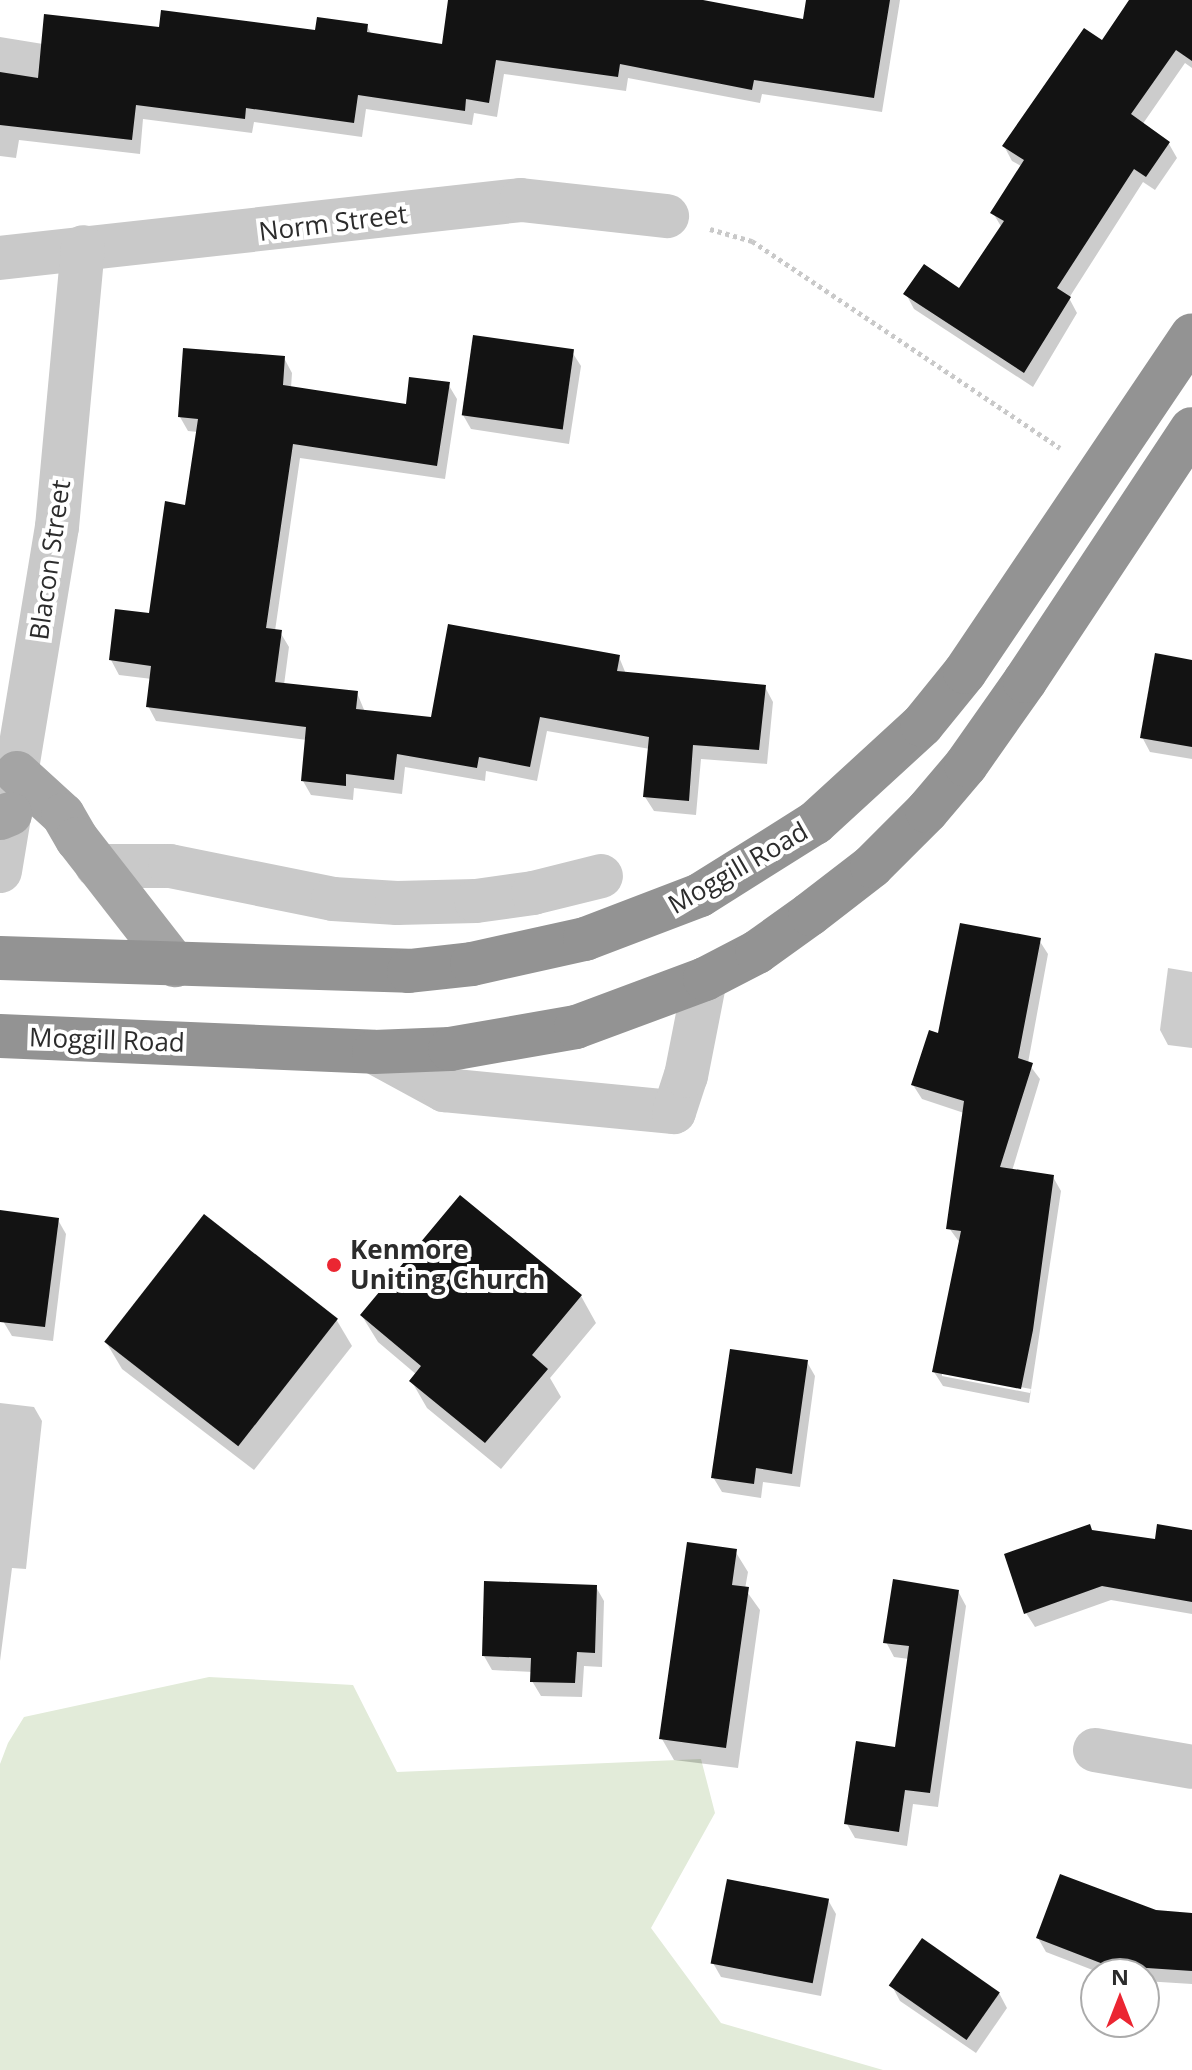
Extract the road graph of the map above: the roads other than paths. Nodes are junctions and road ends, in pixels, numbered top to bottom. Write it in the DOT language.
graph roads {
  1 [pos="667,216"];
  2 [pos="83,247"];
  3 [pos="0,258"];
  4 [pos="1192,335"];
  5 [pos="1192,429"];
  6 [pos="9,802"];
  7 [pos="97,866"];
  8 [pos="0,871"];
  9 [pos="601,876"];
  10 [pos="0,958"];
  11 [pos="175,965"];
  12 [pos="705,979"];
  13 [pos="0,1036"];
  14 [pos="374,1052"];
  15 [pos="1095,1750"];
  16 [pos="1192,1767"];
  1 -- 2 [label="street, Norm Street"];
  2 -- 3 [label="street, Norm Street"];
  2 -- 6 [label="street, Blacon Street"];
  4 -- 11 [label="highway, Moggill Road"];
  5 -- 12 [label="highway, Moggill Road"];
  6 -- 7 [label="main road"];
  6 -- 8 [label="street, Blacon Street"];
  7 -- 9 [label="street"];
  7 -- 11 [label="main road"];
  10 -- 11 [label="highway, Moggill Road"];
  12 -- 14 [label="highway, Moggill Road"];
  12 -- 14 [label="street"];
  13 -- 14 [label="highway, Moggill Road"];
  15 -- 16 [label="street"];
}
